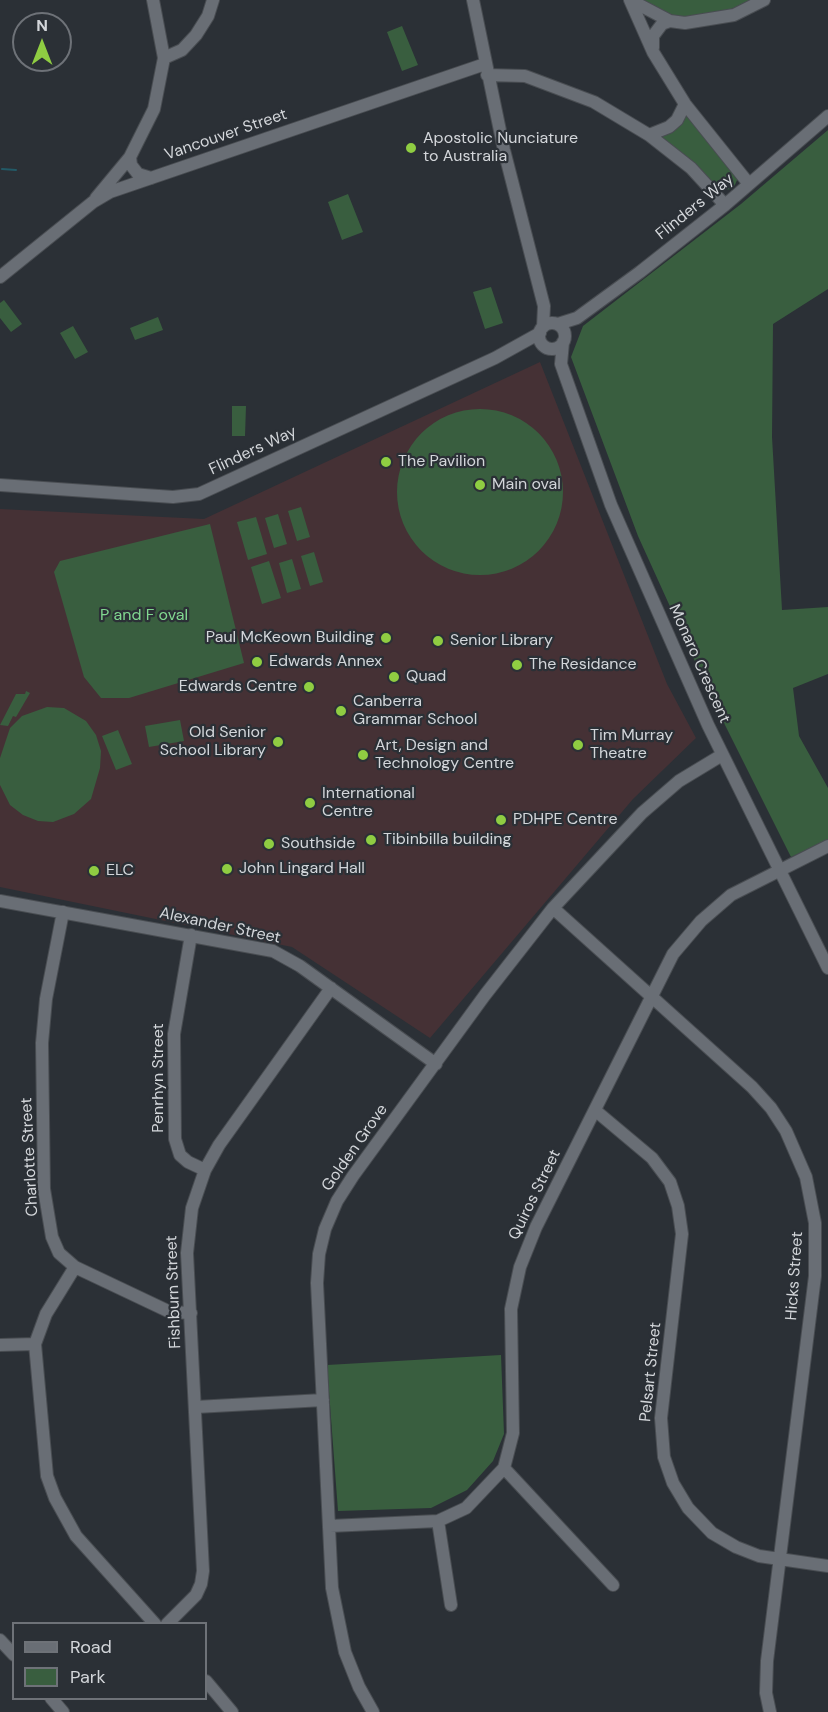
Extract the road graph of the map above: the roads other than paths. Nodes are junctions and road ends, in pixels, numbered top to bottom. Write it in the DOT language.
graph roads {
  1 [pos="153,0"];
  2 [pos="213,0"];
  3 [pos="473,0"];
  4 [pos="630,0"];
  5 [pos="764,0"];
  6 [pos="670,21"];
  7 [pos="653,52"];
  8 [pos="164,58"];
  9 [pos="486,70"];
  10 [pos="685,104"];
  11 [pos="828,116"];
  12 [pos="649,135"];
  13 [pos="130,157"];
  14 [pos="152,178"];
  15 [pos="749,184"];
  16 [pos="93,202"];
  17 [pos="725,205"];
  18 [pos="0,277"];
  19 [pos="544,306"];
  20 [pos="541,330"];
  21 [pos="560,331"];
  22 [pos="547,347"];
  23 [pos="495,358"];
  24 [pos="561,364"];
  25 [pos="3,487"];
  26 [pos="722,755"];
  27 [pos="828,846"];
  28 [pos="778,870"];
  29 [pos="0,901"];
  30 [pos="554,908"];
  31 [pos="63,912"];
  32 [pos="191,935"];
  33 [pos="828,968"];
  34 [pos="331,988"];
  35 [pos="652,996"];
  36 [pos="436,1064"];
  37 [pos="596,1112"];
  38 [pos="205,1170"];
  39 [pos="75,1268"];
  40 [pos="191,1313"];
  41 [pos="35,1344"];
  42 [pos="0,1345"];
  43 [pos="323,1400"];
  44 [pos="196,1407"];
  45 [pos="504,1468"];
  46 [pos="438,1521"];
  47 [pos="330,1526"];
  48 [pos="780,1560"];
  49 [pos="828,1566"];
  50 [pos="613,1585"];
  51 [pos="451,1605"];
  52 [pos="154,1622"];
  53 [pos="168,1622"];
  54 [pos="0,1640"];
  55 [pos="12,1653"];
  56 [pos="207,1682"];
  57 [pos="53,1700"];
  58 [pos="63,1712"];
  59 [pos="232,1712"];
  60 [pos="373,1712"];
  61 [pos="770,1712"];
  1 -- 8 [label="street"];
  2 -- 8 [label="street"];
  3 -- 9 [label="street"];
  4 -- 6 [label="street"];
  4 -- 7 [label="street"];
  5 -- 6 [label="street"];
  6 -- 7 [label="street"];
  7 -- 10 [label="street"];
  8 -- 13 [label="street"];
  9 -- 12 [label="street, Vancouver Street"];
  9 -- 14 [label="street, Vancouver Street"];
  9 -- 19 [label="street"];
  10 -- 12 [label="street"];
  10 -- 15 [label="street"];
  11 -- 15 [label="street, Flinders Way"];
  12 -- 17 [label="street, Vancouver Street"];
  13 -- 14 [label="street"];
  13 -- 16 [label="street"];
  14 -- 16 [label="street, Vancouver Street"];
  15 -- 17 [label="street, Flinders Way"];
  16 -- 18 [label="street, Vancouver Street"];
  17 -- 21 [label="street, Flinders Way"];
  19 -- 20 [label="street"];
  19 -- 21 [label="street"];
  20 -- 21 [label="street, Flinders Way"];
  20 -- 22 [label="street, Monaro Crescent"];
  20 -- 23 [label="street, Flinders Way"];
  21 -- 22 [label="street, Flinders Way"];
  21 -- 24 [label="street, Monaro Crescent"];
  22 -- 23 [label="street, Flinders Way"];
  22 -- 24 [label="street, Monaro Crescent"];
  23 -- 25 [label="street, Flinders Way"];
  24 -- 26 [label="street, Monaro Crescent"];
  26 -- 28 [label="street, Monaro Crescent"];
  26 -- 30 [label="street, Golden Grove"];
  27 -- 28 [label="street, Quiros Street"];
  28 -- 33 [label="street, Monaro Crescent"];
  28 -- 35 [label="street, Quiros Street"];
  29 -- 31 [label="street, Alexander Street"];
  30 -- 35 [label="street, Hicks Street"];
  30 -- 36 [label="street, Golden Grove"];
  31 -- 32 [label="street, Alexander Street"];
  31 -- 39 [label="street, Charlotte Street"];
  32 -- 34 [label="street, Alexander Street"];
  32 -- 38 [label="street, Penrhyn Street"];
  34 -- 36 [label="street, Alexander Street"];
  34 -- 38 [label="street, Fishburn Street"];
  35 -- 37 [label="street, Quiros Street"];
  35 -- 48 [label="street, Hicks Street"];
  36 -- 43 [label="street, Golden Grove"];
  37 -- 45 [label="street, Quiros Street"];
  37 -- 48 [label="street, Pelsart Street"];
  38 -- 40 [label="street, Fishburn Street"];
  39 -- 40 [label="street, Charlotte Street"];
  39 -- 41 [label="street"];
  40 -- 44 [label="street, Fishburn Street"];
  41 -- 42 [label="street"];
  41 -- 52 [label="street"];
  43 -- 44 [label="street"];
  43 -- 47 [label="street, Golden Grove"];
  44 -- 53 [label="street, Fishburn Street"];
  45 -- 46 [label="street, Quiros Street"];
  45 -- 50 [label="street"];
  46 -- 47 [label="street, Quiros Street"];
  46 -- 51 [label="street"];
  47 -- 60 [label="street, Golden Grove"];
  48 -- 49 [label="street, Pelsart Street"];
  48 -- 61 [label="street, Hicks Street"];
  54 -- 55 [label="street"];
  56 -- 59 [label="street"];
  57 -- 58 [label="street"];
}
